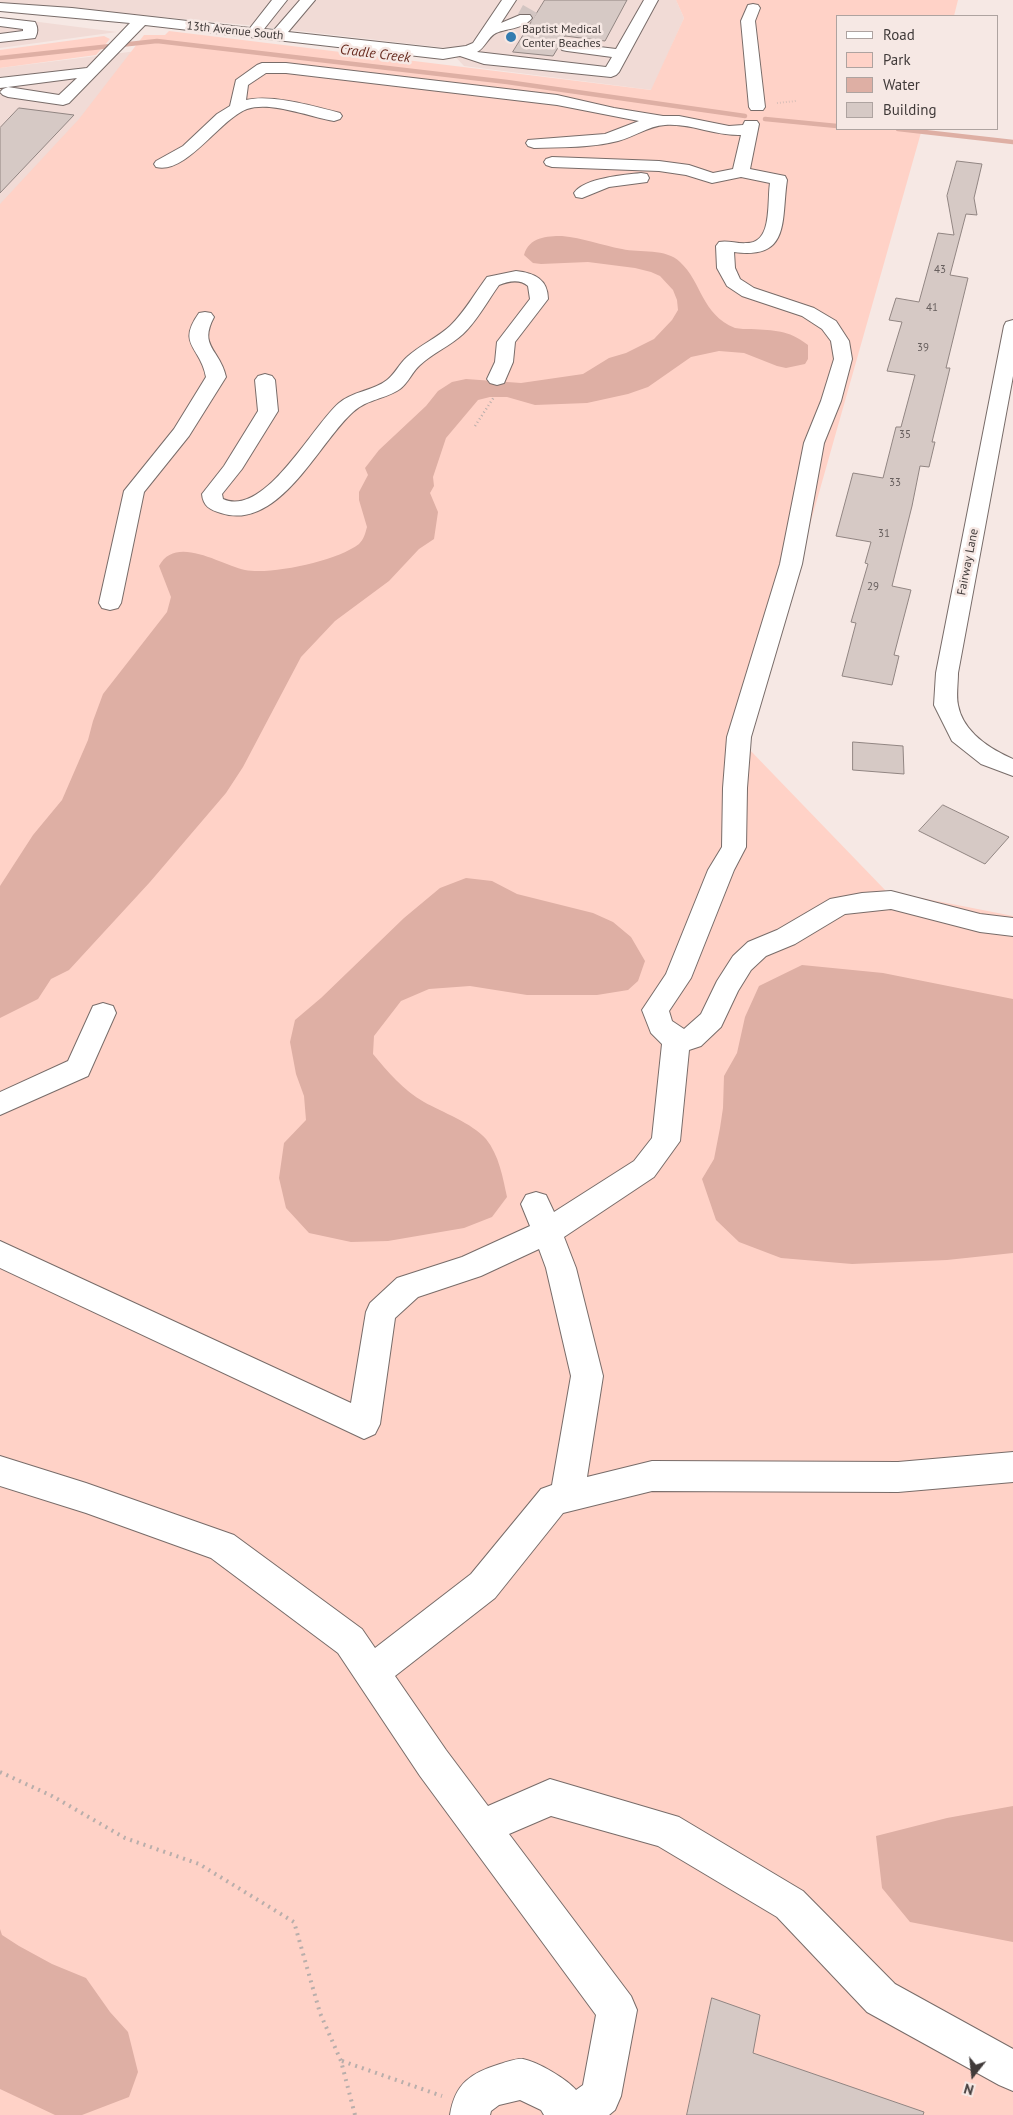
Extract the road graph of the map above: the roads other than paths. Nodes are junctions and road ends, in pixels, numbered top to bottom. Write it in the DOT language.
graph roads {
  1 [pos="280,0"];
  2 [pos="308,0"];
  3 [pos="509,0"];
  4 [pos="651,0"];
  5 [pos="7,5"];
  6 [pos="753,8"];
  7 [pos="529,11"];
  8 [pos="141,20"];
  9 [pos="0,22"];
  10 [pos="488,31"];
  11 [pos="253,33"];
  12 [pos="278,35"];
  13 [pos="0,38"];
  14 [pos="567,47"];
  15 [pos="466,51"];
  16 [pos="622,54"];
  17 [pos="92,72"];
  18 [pos="1,88"];
  19 [pos="237,108"];
  20 [pos="334,116"];
  21 [pos="662,120"];
  22 [pos="752,120"];
  23 [pos="534,143"];
  24 [pos="552,162"];
  25 [pos="162,164"];
  26 [pos="741,172"];
  27 [pos="712,178"];
  28 [pos="582,193"];
  29 [pos="204,317"];
  30 [pos="1013,326"];
  31 [pos="497,379"];
  32 [pos="265,380"];
  33 [pos="1004,417"];
  34 [pos="110,603"];
  35 [pos="1013,768"];
  36 [pos="1013,927"];
  37 [pos="103,1013"];
  38 [pos="676,1041"];
  39 [pos="0,1104"];
  40 [pos="541,1218"];
  41 [pos="0,1254"];
  42 [pos="1013,1467"];
  43 [pos="0,1471"];
  44 [pos="568,1496"];
  45 [pos="372,1672"];
  46 [pos="481,1828"];
  47 [pos="1013,2071"];
  48 [pos="470,2110"];
  49 [pos="569,2115"];
  50 [pos="577,2115"];
  1 -- 11 [label="street"];
  2 -- 12 [label="street"];
  3 -- 10 [label="street"];
  4 -- 16 [label="street"];
  5 -- 8 [label="street, 13th Avenue South"];
  6 -- 22 [label="street"];
  7 -- 10 [label="street"];
  8 -- 11 [label="street, 13th Avenue South"];
  8 -- 17 [label="street"];
  9 -- 13 [label="street"];
  10 -- 15 [label="street"];
  11 -- 12 [label="street, 13th Avenue South"];
  12 -- 15 [label="street, 13th Avenue South"];
  14 -- 16 [label="street"];
  15 -- 16 [label="street"];
  17 -- 18 [label="street"];
  17 -- 18 [label="street"];
  19 -- 20 [label="street"];
  19 -- 21 [label="street"];
  19 -- 25 [label="street"];
  21 -- 22 [label="street"];
  21 -- 23 [label="street"];
  22 -- 26 [label="street"];
  24 -- 27 [label="street"];
  26 -- 27 [label="street"];
  26 -- 38 [label="street"];
  27 -- 28 [label="street"];
  29 -- 34 [label="street"];
  30 -- 33 [label="street, Fairway Lane"];
  31 -- 32 [label="street"];
  33 -- 35 [label="street, Fairway Lane"];
  36 -- 38 [label="street"];
  37 -- 39 [label="street"];
  38 -- 40 [label="street"];
  40 -- 41 [label="street"];
  40 -- 44 [label="street"];
  42 -- 44 [label="street"];
  43 -- 45 [label="street"];
  44 -- 45 [label="street"];
  45 -- 46 [label="street"];
  46 -- 47 [label="street"];
  46 -- 50 [label="street"];
  48 -- 49 [label="street"];
}
